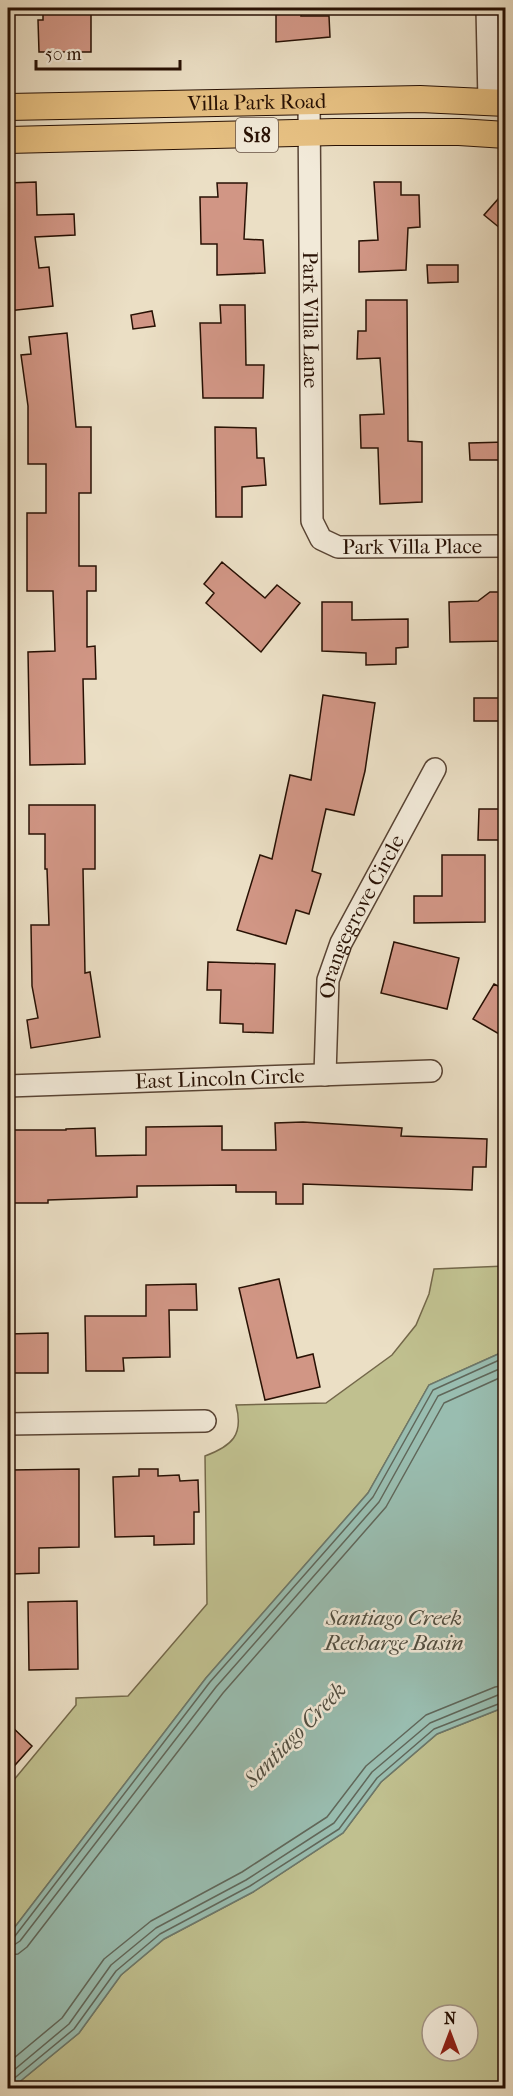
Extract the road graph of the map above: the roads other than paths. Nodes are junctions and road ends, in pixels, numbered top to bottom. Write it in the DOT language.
graph roads {
  1 [pos="487,8"];
  2 [pos="309,100"];
  3 [pos="497,103"];
  4 [pos="8,107"];
  5 [pos="309,133"];
  6 [pos="506,135"];
  7 [pos="8,140"];
  8 [pos="321,538"];
  9 [pos="506,546"];
  10 [pos="435,769"];
  11 [pos="431,1071"];
  12 [pos="325,1075"];
  13 [pos="8,1086"];
  14 [pos="205,1421"];
  15 [pos="8,1424"];
  1 -- 3 [label="street"];
  2 -- 3 [label="main road, Villa Park Road / S18"];
  2 -- 4 [label="main road, Villa Park Road / S18"];
  2 -- 5 [label="street, Park Villa Lane"];
  5 -- 6 [label="main road, Villa Park Road / S18"];
  5 -- 7 [label="main road, Villa Park Road / S18"];
  5 -- 8 [label="street, Park Villa Lane"];
  8 -- 9 [label="street, Park Villa Place"];
  10 -- 12 [label="street, Orangegrove Circle"];
  11 -- 12 [label="street, East Lincoln Circle"];
  12 -- 13 [label="street, East Lincoln Circle"];
  14 -- 15 [label="street"];
}
